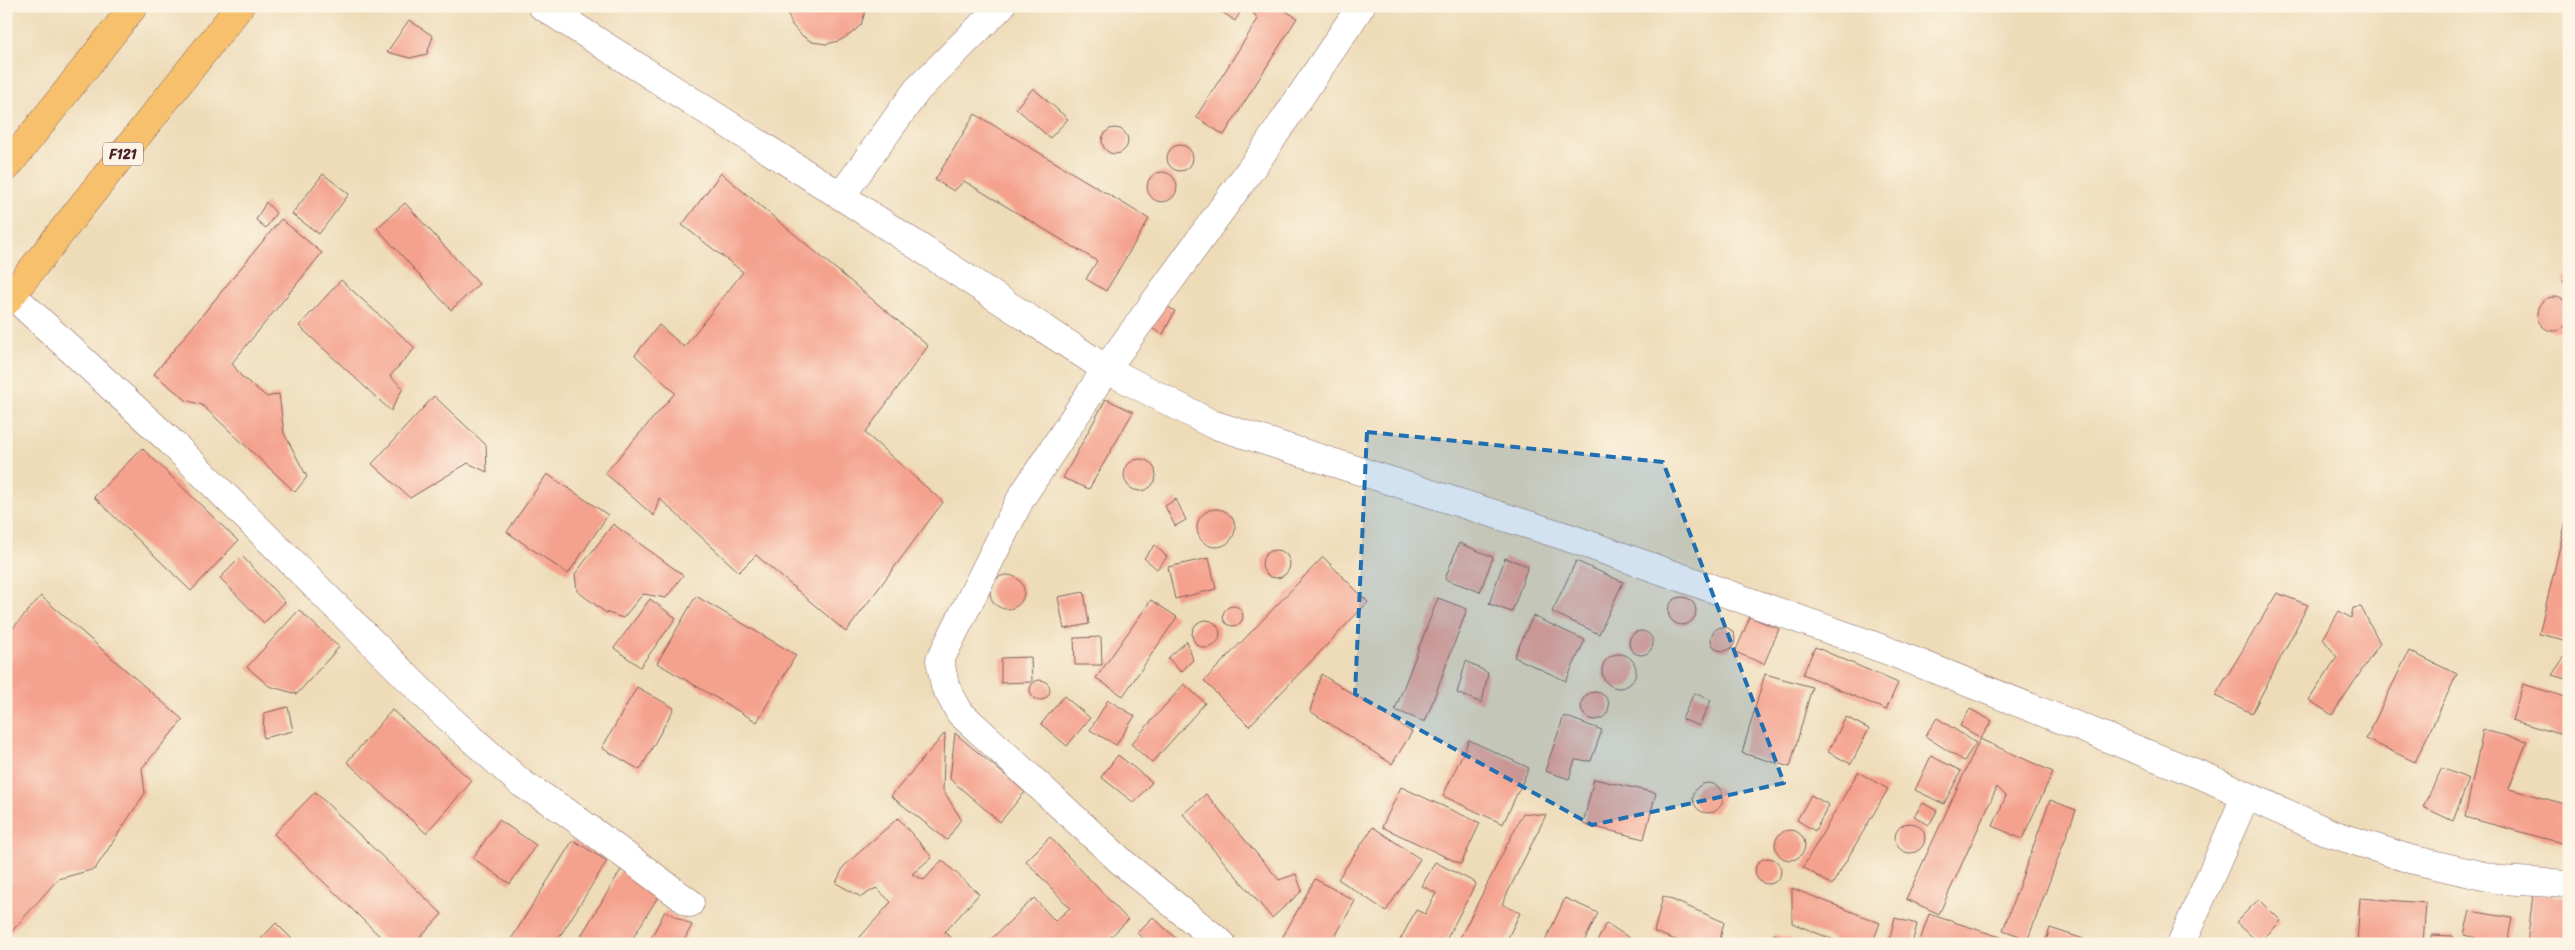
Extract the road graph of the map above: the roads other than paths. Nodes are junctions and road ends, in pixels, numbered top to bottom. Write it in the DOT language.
graph roads {
  1 [pos="134,6"];
  2 [pos="240,6"];
  3 [pos="542,6"];
  4 [pos="1001,6"];
  5 [pos="1361,6"];
  6 [pos="6,168"];
  7 [pos="840,196"];
  8 [pos="9,298"];
  9 [pos="1106,369"];
  10 [pos="2246,795"];
  11 [pos="2569,884"];
  12 [pos="690,903"];
  13 [pos="1222,944"];
  14 [pos="2181,944"];
  1 -- 6 [label="main road"];
  2 -- 8 [label="main road, F121"];
  3 -- 7 [label="street"];
  4 -- 7 [label="street"];
  5 -- 9 [label="street"];
  7 -- 9 [label="street"];
  8 -- 12 [label="street"];
  9 -- 10 [label="street"];
  9 -- 13 [label="street"];
  10 -- 11 [label="street"];
  10 -- 14 [label="street"];
}
